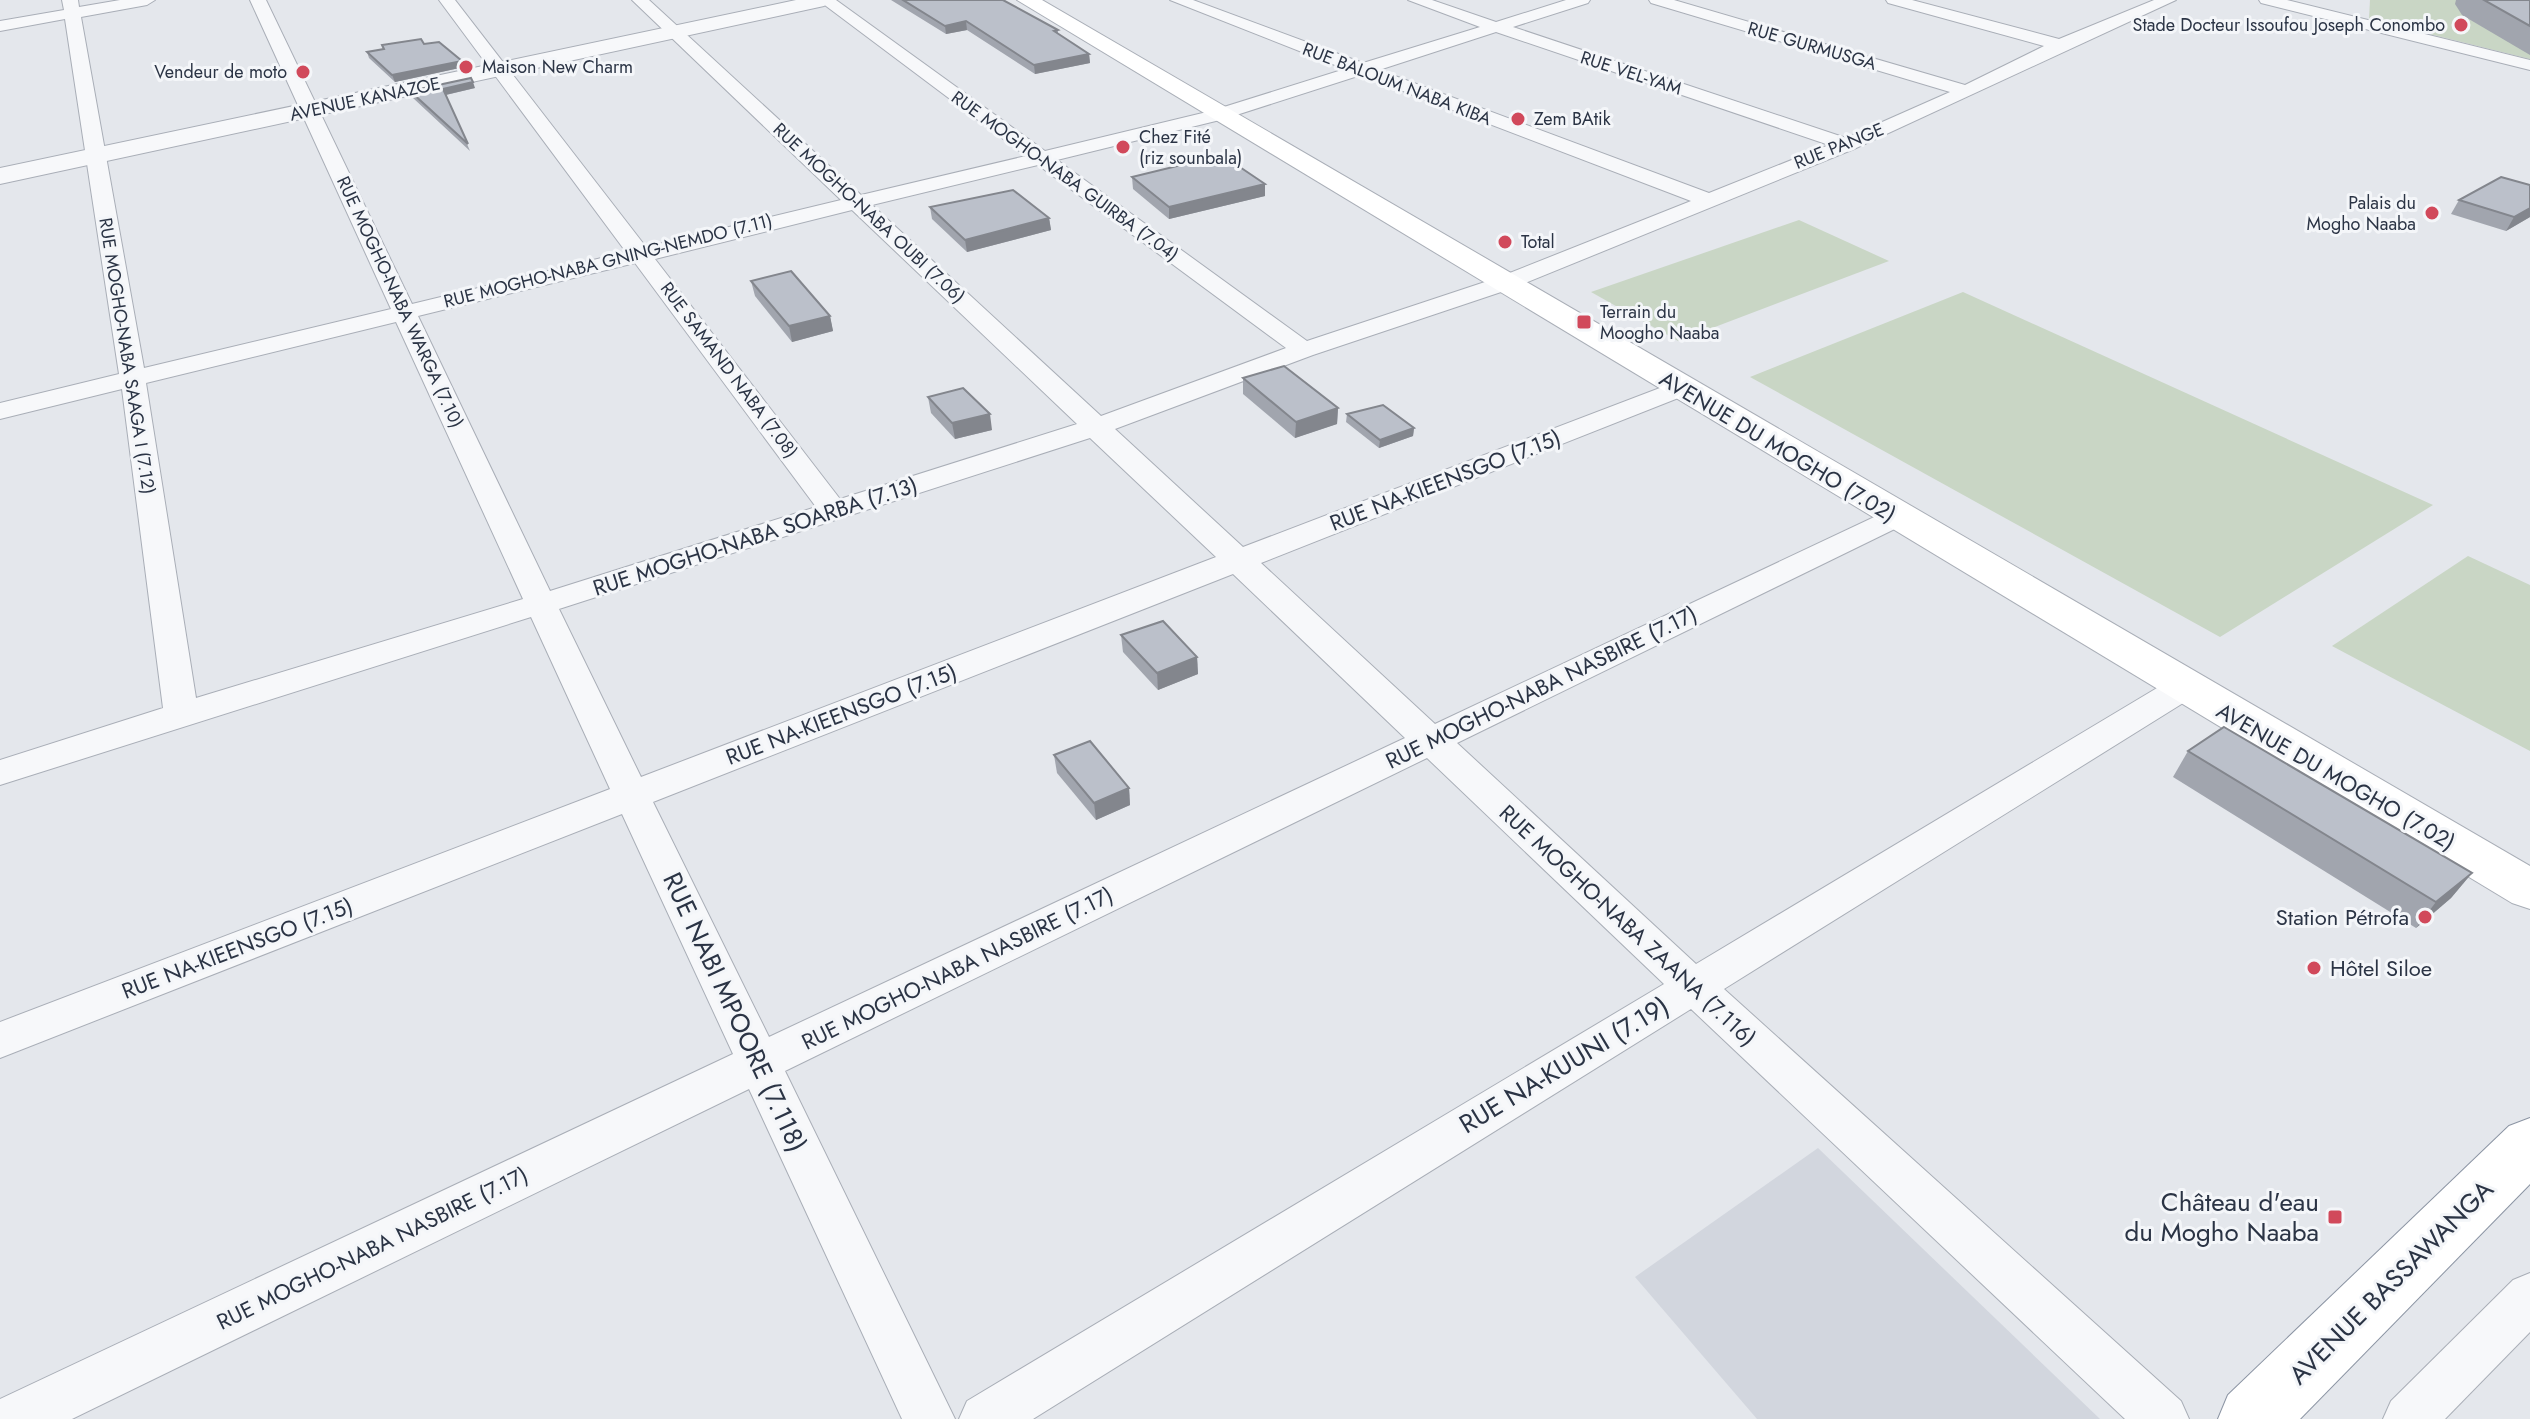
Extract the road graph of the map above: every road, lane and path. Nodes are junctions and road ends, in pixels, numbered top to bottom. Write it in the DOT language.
graph roads {
  1 [pos="147,0"];
  2 [pos="258,0"];
  3 [pos="447,0"];
  4 [pos="640,0"];
  5 [pos="825,0"];
  6 [pos="1027,0"];
  7 [pos="1178,0"];
  8 [pos="1416,0"];
  9 [pos="1582,0"];
  10 [pos="1657,0"];
  11 [pos="1894,0"];
  12 [pos="2128,0"];
  13 [pos="2267,0"];
  14 [pos="2161,3"];
  15 [pos="72,6"];
  16 [pos="2334,8"];
  17 [pos="0,26"];
  18 [pos="1496,27"];
  19 [pos="675,32"];
  20 [pos="2060,45"];
  21 [pos="2530,65"];
  22 [pos="500,69"];
  23 [pos="1362,71"];
  24 [pos="1967,91"];
  25 [pos="309,111"];
  26 [pos="1217,115"];
  27 [pos="1847,145"];
  28 [pos="95,156"];
  29 [pos="1038,158"];
  30 [pos="0,176"];
  31 [pos="1706,199"];
  32 [pos="858,201"];
  33 [pos="642,253"];
  34 [pos="1505,283"];
  35 [pos="404,311"];
  36 [pos="1304,350"];
  37 [pos="133,379"];
  38 [pos="1682,388"];
  39 [pos="0,411"];
  40 [pos="1096,427"];
  41 [pos="835,512"];
  42 [pos="1897,517"];
  43 [pos="1239,560"];
  44 [pos="541,604"];
  45 [pos="2184,687"];
  46 [pos="181,714"];
  47 [pos="1431,740"];
  48 [pos="0,773"];
  49 [pos="632,795"];
  50 [pos="2530,890"];
  51 [pos="1693,986"];
  52 [pos="0,1040"];
  53 [pos="760,1063"];
  54 [pos="2530,1144"];
  55 [pos="2530,1297"];
  56 [pos="16,1419"];
  57 [pos="929,1419"];
  58 [pos="985,1419"];
  59 [pos="2163,1419"];
  60 [pos="2252,1419"];
  61 [pos="2409,1419"];
  1 -- 15 [label="street"];
  2 -- 25 [label="street, RUE MOGHO-NABA WARGA (7.10)"];
  3 -- 22 [label="street, RUE SAMAND NABA (7.08)"];
  4 -- 19 [label="street, RUE MOGHO-NABA OUBI (7.06)"];
  5 -- 19 [label="street, AVENUE KANAZOE"];
  5 -- 29 [label="street, RUE MOGHO-NABA GUIRBA (7.04)"];
  6 -- 26 [label="main road, AVENUE DU MOGHO (7.02)"];
  7 -- 23 [label="street, RUE BALOUM NABA KIBA"];
  8 -- 18 [label="street, RUE VEL-YAM"];
  9 -- 18 [label="street, RUE MOGHO-NABA GNING-NEMDO (7.11)"];
  10 -- 24 [label="street, RUE GURMUSGA"];
  11 -- 20 [label="street"];
  12 -- 14 [label="street"];
  13 -- 16 [label="street"];
  14 -- 20 [label="street, RUE PANGE"];
  15 -- 17 [label="street"];
  15 -- 28 [label="street, RUE MOGHO-NABA SAAGA I (7.12)"];
  16 -- 21 [label="street"];
  18 -- 23 [label="street, RUE MOGHO-NABA GNING-NEMDO (7.11)"];
  18 -- 27 [label="street, RUE VEL-YAM"];
  19 -- 22 [label="street, AVENUE KANAZOE"];
  19 -- 32 [label="street, RUE MOGHO-NABA OUBI (7.06)"];
  20 -- 24 [label="street, RUE PANGE"];
  22 -- 25 [label="street, AVENUE KANAZOE"];
  22 -- 33 [label="street, RUE SAMAND NABA (7.08)"];
  23 -- 26 [label="street, RUE MOGHO-NABA GNING-NEMDO (7.11)"];
  23 -- 31 [label="street, RUE BALOUM NABA KIBA"];
  24 -- 27 [label="street, RUE PANGE"];
  25 -- 28 [label="street, AVENUE KANAZOE"];
  25 -- 35 [label="street, RUE MOGHO-NABA WARGA (7.10)"];
  26 -- 29 [label="street, RUE MOGHO-NABA GNING-NEMDO (7.11)"];
  26 -- 34 [label="main road, AVENUE DU MOGHO (7.02)"];
  27 -- 31 [label="street, RUE PANGE"];
  28 -- 30 [label="street, AVENUE KANAZOE"];
  28 -- 37 [label="street, RUE MOGHO-NABA SAAGA I (7.12)"];
  29 -- 32 [label="street, RUE MOGHO-NABA GNING-NEMDO (7.11)"];
  29 -- 36 [label="street, RUE MOGHO-NABA GUIRBA (7.04)"];
  31 -- 34 [label="street, RUE PANGE"];
  32 -- 33 [label="street, RUE MOGHO-NABA GNING-NEMDO (7.11)"];
  32 -- 40 [label="street, RUE MOGHO-NABA OUBI (7.06)"];
  33 -- 35 [label="street, RUE MOGHO-NABA GNING-NEMDO (7.11)"];
  33 -- 41 [label="street, RUE SAMAND NABA (7.08)"];
  34 -- 36 [label="street, RUE MOGHO-NABA SOARBA (7.13)"];
  34 -- 38 [label="main road, AVENUE DU MOGHO (7.02)"];
  35 -- 37 [label="street, RUE MOGHO-NABA GNING-NEMDO (7.11)"];
  35 -- 44 [label="street, RUE MOGHO-NABA WARGA (7.10)"];
  36 -- 40 [label="street, RUE MOGHO-NABA SOARBA (7.13)"];
  37 -- 39 [label="street, RUE MOGHO-NABA GNING-NEMDO (7.11)"];
  37 -- 46 [label="street, RUE MOGHO-NABA SAAGA I (7.12)"];
  38 -- 42 [label="main road, AVENUE DU MOGHO (7.02)"];
  38 -- 43 [label="street, RUE NA-KIEENSGO (7.15)"];
  40 -- 41 [label="street, RUE MOGHO-NABA SOARBA (7.13)"];
  40 -- 43 [label="street, RUE MOGHO-NABA ZAANA (7.116)"];
  41 -- 44 [label="street, RUE MOGHO-NABA SOARBA (7.13)"];
  42 -- 45 [label="main road, AVENUE DU MOGHO (7.02)"];
  42 -- 47 [label="street, RUE MOGHO-NABA NASBIRE (7.17)"];
  43 -- 47 [label="street, RUE MOGHO-NABA ZAANA (7.116)"];
  43 -- 49 [label="street, RUE NA-KIEENSGO (7.15)"];
  44 -- 46 [label="street, RUE MOGHO-NABA SOARBA (7.13)"];
  44 -- 49 [label="street, RUE NABI MPOORE (7.118)"];
  45 -- 50 [label="main road, AVENUE DU MOGHO (7.02)"];
  45 -- 51 [label="street, RUE NA-KUUNI (7.19)"];
  46 -- 48 [label="street, RUE MOGHO-NABA SOARBA (7.13)"];
  47 -- 51 [label="street, RUE MOGHO-NABA ZAANA (7.116)"];
  47 -- 53 [label="street, RUE MOGHO-NABA NASBIRE (7.17)"];
  49 -- 52 [label="street, RUE NA-KIEENSGO (7.15)"];
  49 -- 53 [label="street, RUE NABI MPOORE (7.118)"];
  51 -- 58 [label="street, RUE NA-KUUNI (7.19)"];
  51 -- 59 [label="street, RUE MOGHO-NABA ZAANA (7.116)"];
  53 -- 56 [label="street, RUE MOGHO-NABA NASBIRE (7.17)"];
  53 -- 57 [label="street, RUE NABI MPOORE (7.118)"];
  54 -- 60 [label="main road, AVENUE BASSAWANGA"];
  55 -- 61 [label="street"];
}
